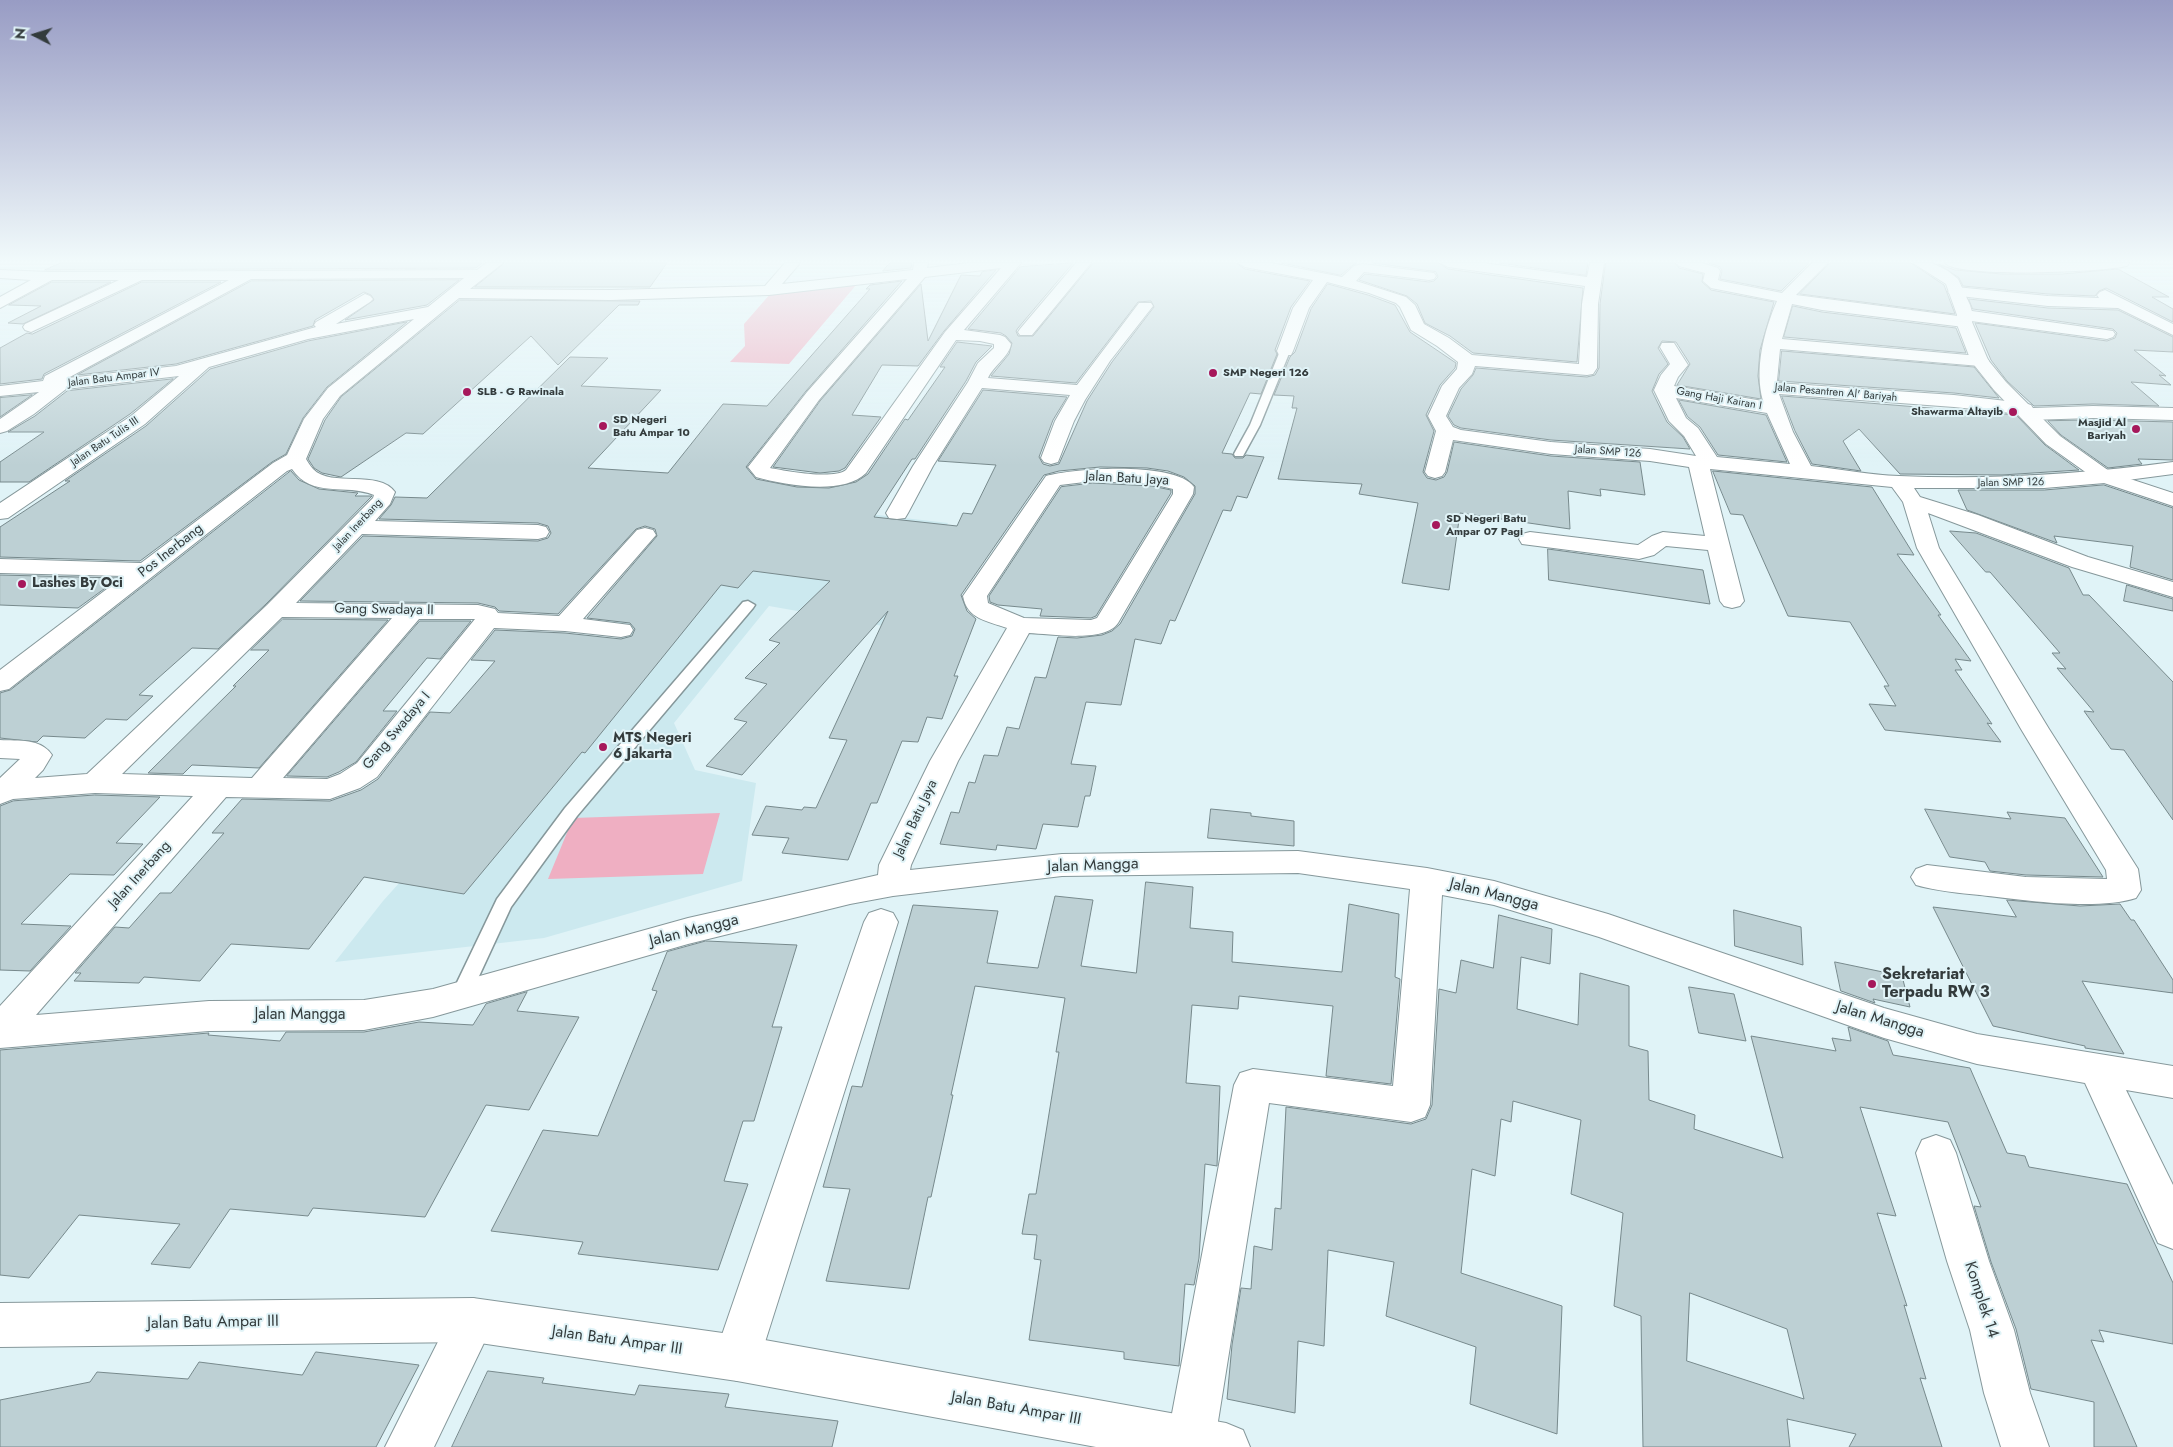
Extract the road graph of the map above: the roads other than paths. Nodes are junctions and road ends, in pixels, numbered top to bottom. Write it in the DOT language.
graph roads {
  1 [pos="143,331"];
  2 [pos="312,331"];
  3 [pos="325,331"];
  4 [pos="409,331"];
  5 [pos="868,331"];
  6 [pos="956,331"];
  7 [pos="1124,331"];
  8 [pos="1293,331"];
  9 [pos="1423,331"];
  10 [pos="1589,331"];
  11 [pos="1776,331"];
  12 [pos="1969,331"];
  13 [pos="2076,331"];
  14 [pos="306,334"];
  15 [pos="2107,334"];
  16 [pos="952,335"];
  17 [pos="1772,342"];
  18 [pos="1668,347"];
  19 [pos="1285,351"];
  20 [pos="1467,360"];
  21 [pos="1980,361"];
  22 [pos="204,364"];
  23 [pos="977,382"];
  24 [pos="60,385"];
  25 [pos="34,388"];
  26 [pos="1769,388"];
  27 [pos="1663,390"];
  28 [pos="0,391"];
  29 [pos="1082,391"];
  30 [pos="1775,409"];
  31 [pos="2026,412"];
  32 [pos="2173,414"];
  33 [pos="0,427"];
  34 [pos="1446,431"];
  35 [pos="1239,454"];
  36 [pos="1050,458"];
  37 [pos="296,459"];
  38 [pos="1704,462"];
  39 [pos="2173,468"];
  40 [pos="1435,472"];
  41 [pos="1804,472"];
  42 [pos="2105,477"];
  43 [pos="1905,492"];
  44 [pos="2173,500"];
  45 [pos="0,513"];
  46 [pos="897,513"];
  47 [pos="356,528"];
  48 [pos="538,532"];
  49 [pos="645,535"];
  50 [pos="1530,539"];
  51 [pos="1718,544"];
  52 [pos="0,566"];
  53 [pos="146,570"];
  54 [pos="2173,590"];
  55 [pos="1732,601"];
  56 [pos="748,605"];
  57 [pos="276,610"];
  58 [pos="413,610"];
  59 [pos="487,620"];
  60 [pos="565,624"];
  61 [pos="1021,625"];
  62 [pos="621,630"];
  63 [pos="0,683"];
  64 [pos="0,749"];
  65 [pos="95,783"];
  66 [pos="218,787"];
  67 [pos="259,788"];
  68 [pos="2,792"];
  69 [pos="1927,878"];
  70 [pos="1428,880"];
  71 [pos="887,903"];
  72 [pos="461,994"];
  73 [pos="0,1032"];
  74 [pos="2097,1069"];
  75 [pos="2173,1082"];
  76 [pos="1936,1152"];
  77 [pos="2173,1229"];
  78 [pos="473,1320"];
  79 [pos="0,1325"];
  80 [pos="737,1358"];
  81 [pos="1209,1444"];
  82 [pos="409,1447"];
  83 [pos="2025,1447"];
  1 -- 25 [label="street"];
  2 -- 14 [label="street"];
  3 -- 14 [label="street, Jalan Batu Ampar IV"];
  4 -- 37 [label="street"];
  5 -- 16 [label="street"];
  6 -- 16 [label="street"];
  7 -- 29 [label="street"];
  8 -- 19 [label="street"];
  9 -- 20 [label="street"];
  10 -- 20 [label="street"];
  11 -- 17 [label="street"];
  12 -- 21 [label="street"];
  13 -- 15 [label="street"];
  14 -- 22 [label="street, Jalan Batu Ampar IV"];
  16 -- 23 [label="street"];
  17 -- 21 [label="street"];
  17 -- 26 [label="street"];
  18 -- 27 [label="street, Gang Haji Kairan I"];
  19 -- 35 [label="lane"];
  20 -- 34 [label="street"];
  21 -- 31 [label="street"];
  22 -- 24 [label="street, Jalan Batu Ampar IV"];
  22 -- 45 [label="street, Jalan Batu Tulis III"];
  23 -- 29 [label="street"];
  23 -- 46 [label="street"];
  24 -- 25 [label="street, Jalan Batu Ampar IV"];
  24 -- 33 [label="street"];
  25 -- 28 [label="street, Jalan Batu Ampar IV"];
  26 -- 30 [label="street"];
  26 -- 31 [label="street, Jalan Pesantren Al' Bariyah"];
  27 -- 30 [label="street, Gang Haji Kairan I"];
  27 -- 38 [label="street, Gang Haji Kairan I"];
  29 -- 36 [label="street"];
  30 -- 41 [label="street"];
  31 -- 32 [label="street, Jalan Pesantren Al' Bariyah"];
  31 -- 42 [label="street"];
  34 -- 38 [label="street, Jalan SMP 126"];
  34 -- 40 [label="street"];
  37 -- 47 [label="street, Jalan Inerbang"];
  37 -- 53 [label="street, Pos Inerbang"];
  38 -- 41 [label="street, Jalan SMP 126"];
  38 -- 51 [label="street, Gang Haji Kairan I"];
  39 -- 42 [label="street, Jalan SMP 126"];
  41 -- 43 [label="street, Jalan SMP 126"];
  42 -- 43 [label="street, Jalan SMP 126"];
  42 -- 44 [label="street"];
  43 -- 54 [label="street"];
  43 -- 69 [label="street"];
  47 -- 48 [label="street"];
  47 -- 57 [label="street, Jalan Inerbang"];
  49 -- 60 [label="street"];
  50 -- 51 [label="street"];
  51 -- 55 [label="street, Gang Haji Kairan I"];
  52 -- 53 [label="street"];
  53 -- 63 [label="street, Pos Inerbang"];
  56 -- 72 [label="lane"];
  57 -- 58 [label="street, Gang Swadaya II"];
  57 -- 65 [label="street, Jalan Inerbang"];
  58 -- 59 [label="street, Gang Swadaya II"];
  58 -- 67 [label="street"];
  59 -- 60 [label="street"];
  59 -- 67 [label="street, Gang Swadaya I"];
  60 -- 62 [label="street"];
  61 -- 61 [label="street, Jalan Batu Jaya"];
  61 -- 71 [label="street, Jalan Batu Jaya"];
  64 -- 68 [label="street"];
  65 -- 66 [label="street"];
  65 -- 68 [label="street"];
  66 -- 67 [label="street, Gang Swadaya I"];
  66 -- 73 [label="street, Jalan Inerbang"];
  70 -- 71 [label="street, Jalan Mangga"];
  70 -- 74 [label="street, Jalan Mangga"];
  70 -- 81 [label="street"];
  71 -- 72 [label="street, Jalan Mangga"];
  71 -- 80 [label="street, Jalan Batu Jaya"];
  72 -- 73 [label="street, Jalan Mangga"];
  74 -- 75 [label="street, Jalan Mangga"];
  74 -- 77 [label="street"];
  76 -- 83 [label="street, Komplek 14"];
  78 -- 79 [label="street, Jalan Batu Ampar III"];
  78 -- 80 [label="street, Jalan Batu Ampar III"];
  78 -- 82 [label="street"];
  80 -- 81 [label="street, Jalan Batu Ampar III"];
}
